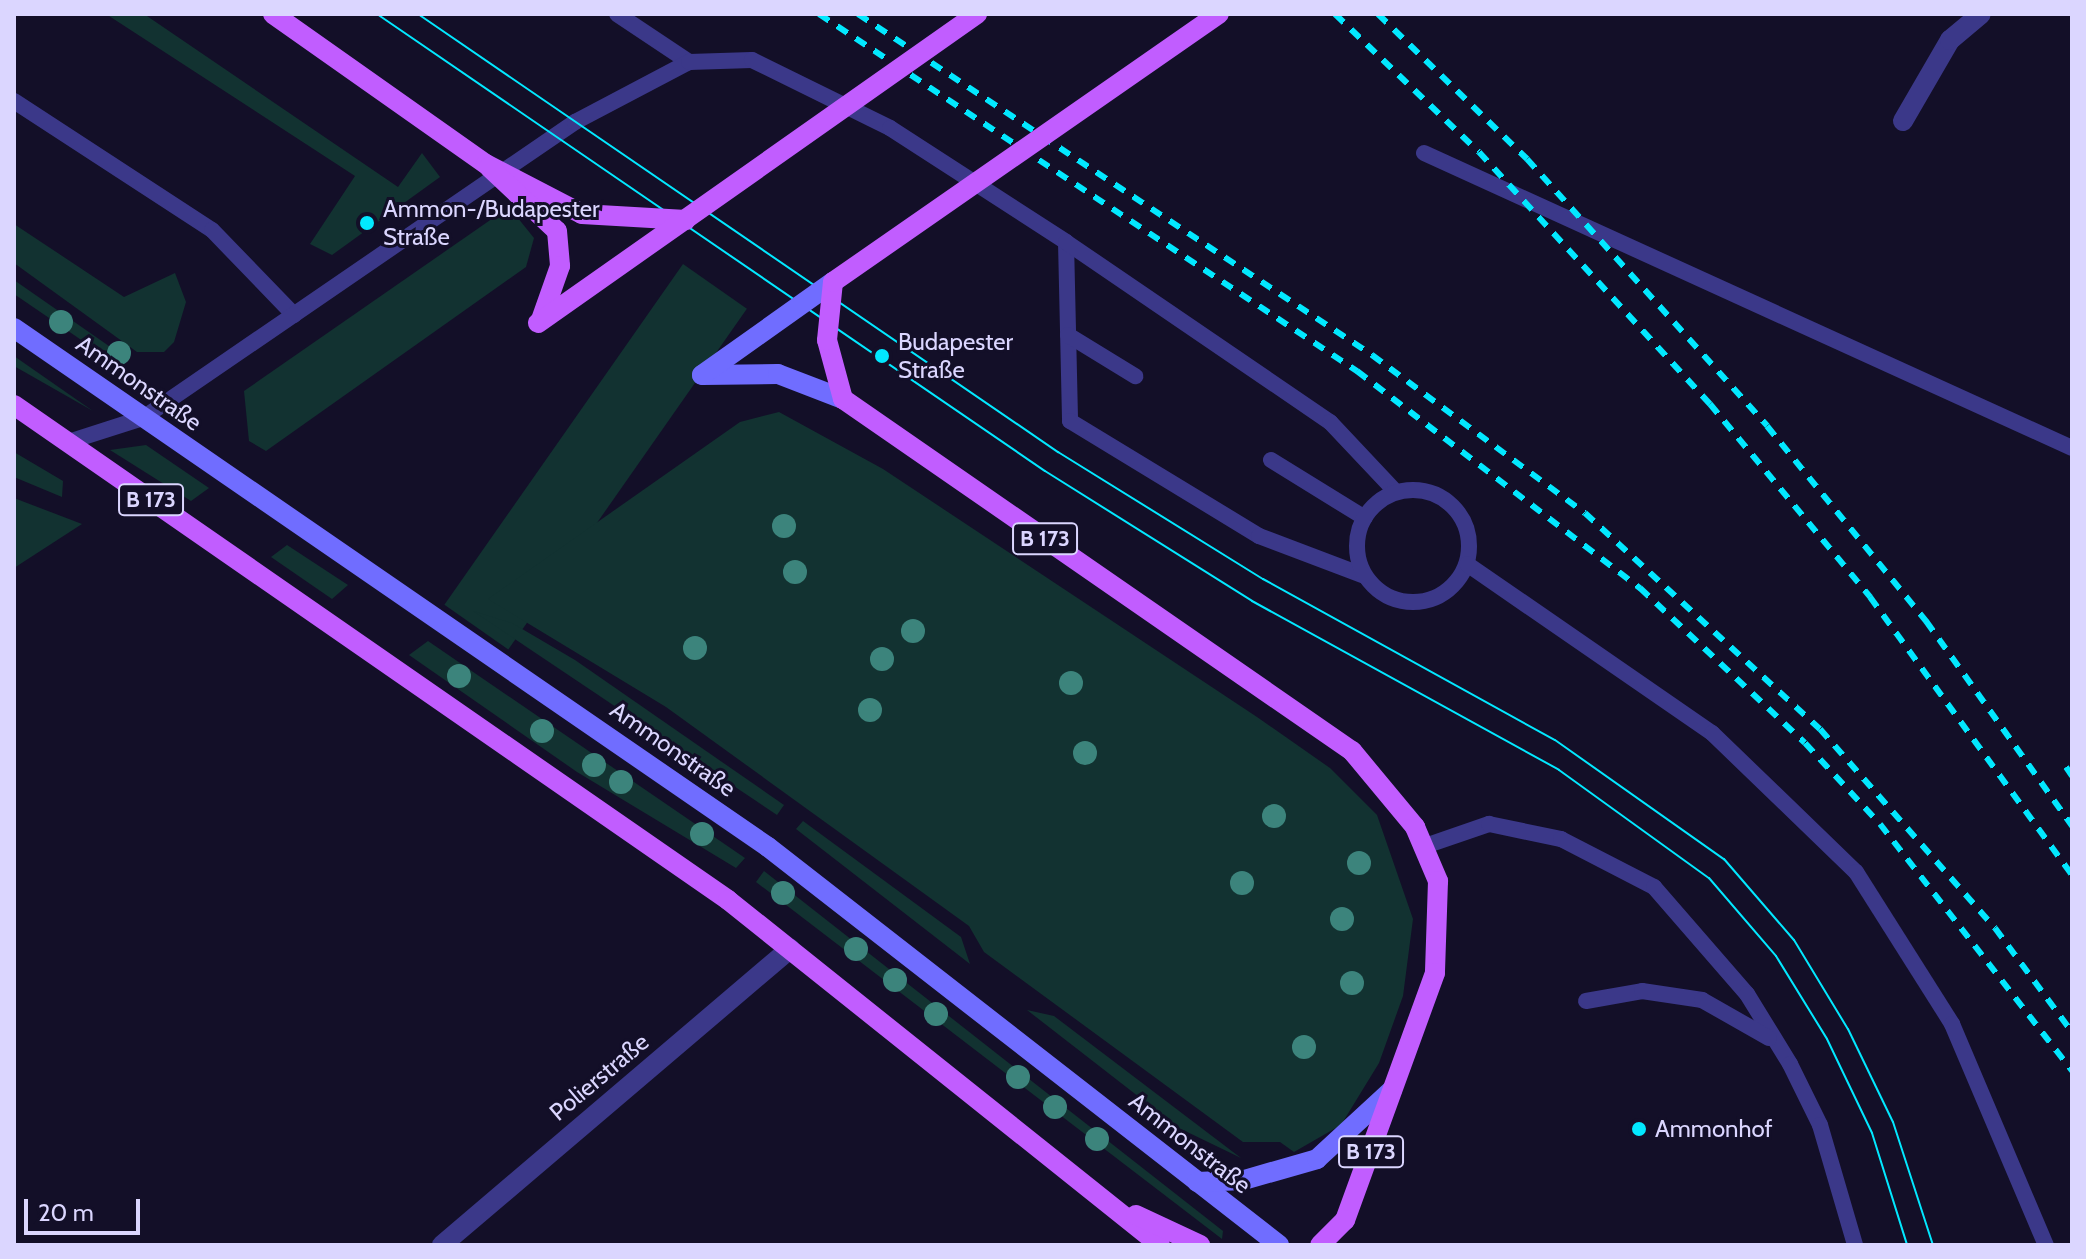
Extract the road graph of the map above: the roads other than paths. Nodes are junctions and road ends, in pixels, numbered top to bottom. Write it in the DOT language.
graph roads {
  1 [pos="273,14"];
  2 [pos="617,14"];
  3 [pos="977,14"];
  4 [pos="1219,14"];
  5 [pos="1981,14"];
  6 [pos="689,62"];
  7 [pos="14,101"];
  8 [pos="1903,121"];
  9 [pos="1424,153"];
  10 [pos="486,164"];
  11 [pos="686,220"];
  12 [pos="1066,242"];
  13 [pos="833,282"];
  14 [pos="294,315"];
  15 [pos="14,328"];
  16 [pos="1068,335"];
  17 [pos="1135,376"];
  18 [pos="843,399"];
  19 [pos="14,405"];
  20 [pos="143,418"];
  21 [pos="68,442"];
  22 [pos="2072,448"];
  23 [pos="1271,460"];
  24 [pos="1395,491"];
  25 [pos="1365,518"];
  26 [pos="1467,564"];
  27 [pos="1365,576"];
  28 [pos="1425,846"];
  29 [pos="790,949"];
  30 [pos="1586,1001"];
  31 [pos="1782,1050"];
  32 [pos="1398,1084"];
  33 [pos="1197,1182"];
  34 [pos="1107,1202"];
  35 [pos="442,1245"];
  36 [pos="1160,1245"];
  37 [pos="1200,1245"];
  38 [pos="1279,1245"];
  39 [pos="1320,1245"];
  40 [pos="1855,1245"];
  41 [pos="2046,1245"];
  1 -- 10 [label="main road"];
  2 -- 6 [label="lane"];
  3 -- 11 [label="main road, bridge"];
  4 -- 13 [label="main road, bridge"];
  5 -- 8 [label="street"];
  6 -- 12 [label="lane"];
  6 -- 14 [label="lane"];
  7 -- 14 [label="lane"];
  9 -- 22 [label="lane"];
  10 -- 11 [label="main road, bridge"];
  10 -- 11 [label="main road, bridge"];
  12 -- 16 [label="lane"];
  12 -- 24 [label="lane"];
  13 -- 18 [label="main road, bridge"];
  13 -- 18 [label="main road, bridge"];
  14 -- 20 [label="lane"];
  15 -- 20 [label="main road, Ammonstraße"];
  16 -- 17 [label="lane"];
  16 -- 27 [label="lane"];
  18 -- 28 [label="main road, B 173"];
  19 -- 21 [label="main road, B 173"];
  20 -- 21 [label="lane"];
  20 -- 33 [label="main road, Ammonstraße"];
  21 -- 29 [label="main road, B 173"];
  23 -- 25 [label="lane"];
  24 -- 25 [label="lane"];
  24 -- 26 [label="lane"];
  25 -- 27 [label="lane"];
  26 -- 27 [label="lane"];
  26 -- 41 [label="lane"];
  28 -- 31 [label="lane"];
  28 -- 32 [label="main road, B 173"];
  29 -- 34 [label="main road, B 173"];
  29 -- 35 [label="street, Polierstraße"];
  30 -- 31 [label="lane"];
  31 -- 40 [label="lane"];
  32 -- 33 [label="main road, B 173"];
  32 -- 39 [label="main road, B 173"];
  33 -- 38 [label="main road, Ammonstraße"];
  34 -- 36 [label="main road, B 173"];
  34 -- 37 [label="main road"];
}
